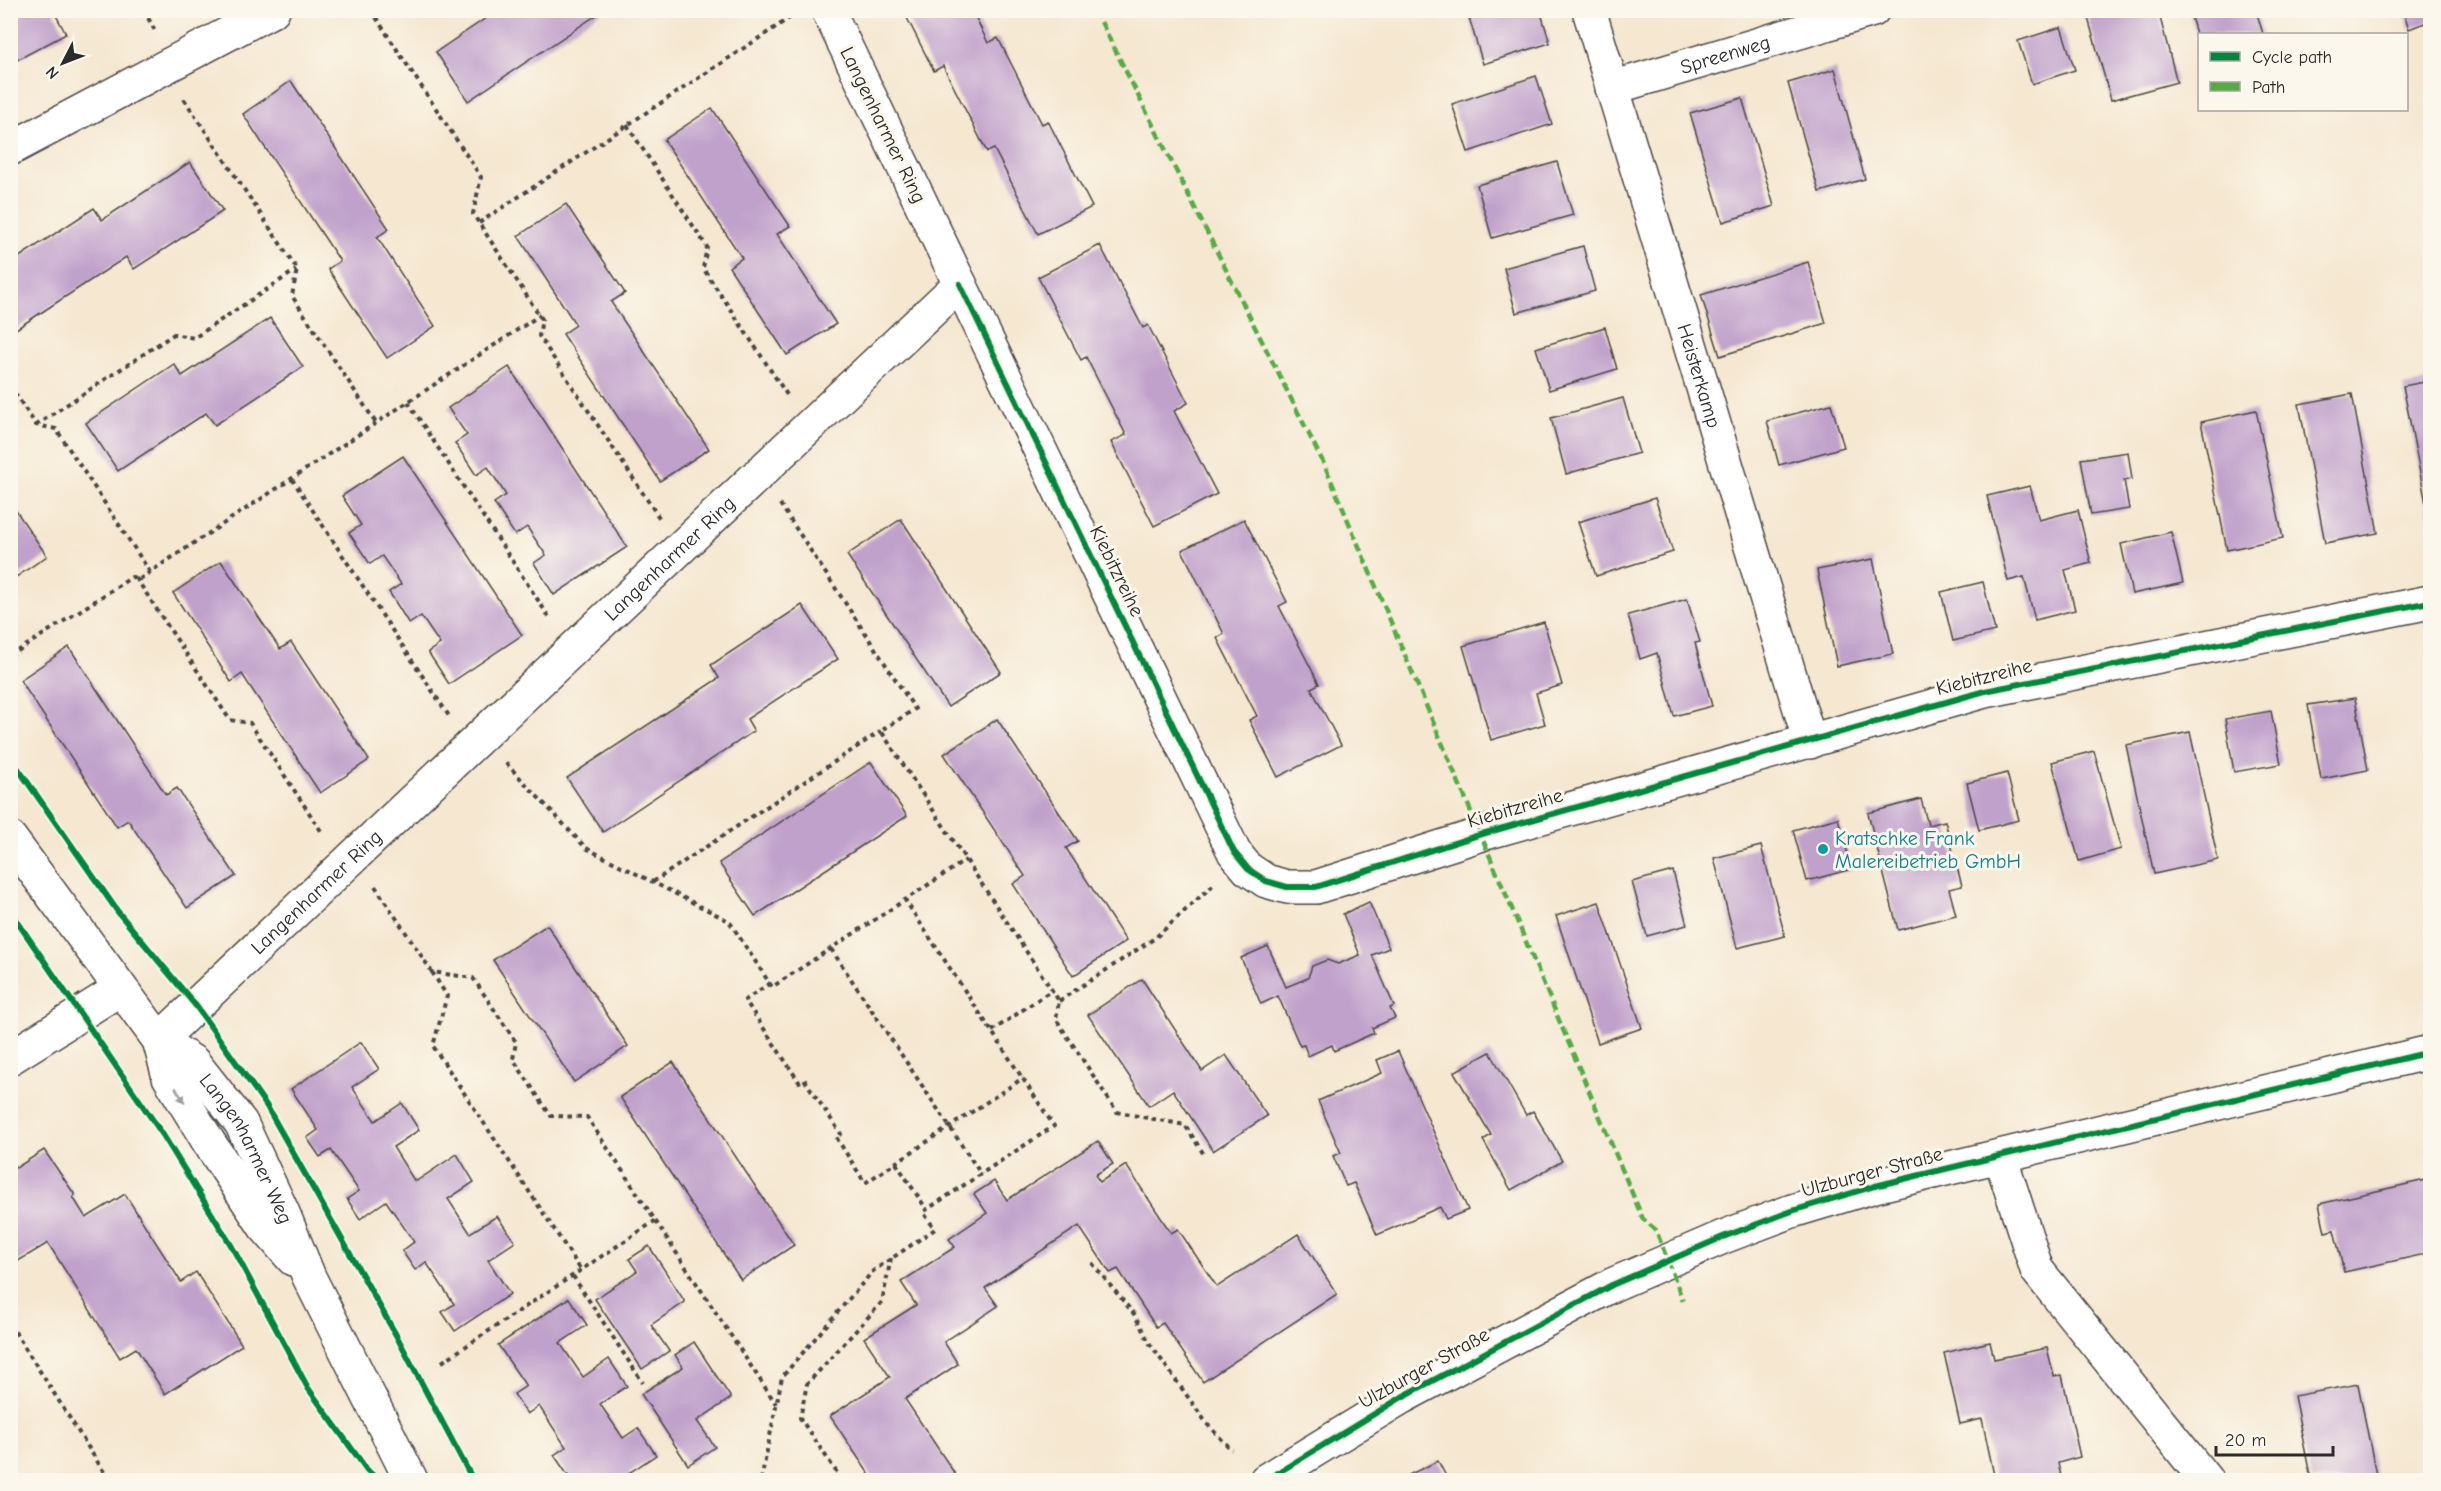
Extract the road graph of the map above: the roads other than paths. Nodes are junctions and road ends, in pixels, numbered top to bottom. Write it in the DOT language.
graph roads {
  1 [pos="273,10"];
  2 [pos="828,10"];
  3 [pos="1589,10"];
  4 [pos="1873,10"];
  5 [pos="1612,88"];
  6 [pos="10,149"];
  7 [pos="960,284"];
  8 [pos="2430,602"];
  9 [pos="1810,742"];
  10 [pos="10,838"];
  11 [pos="120,989"];
  12 [pos="159,1040"];
  13 [pos="2430,1052"];
  14 [pos="10,1058"];
  15 [pos="2001,1156"];
  16 [pos="411,1480"];
  17 [pos="1266,1480"];
  18 [pos="2206,1480"];
  1 -- 6 [label="street"];
  2 -- 7 [label="street, Langenharmer Ring"];
  3 -- 5 [label="street, Heisterkamp"];
  4 -- 5 [label="street, Spreenweg"];
  5 -- 9 [label="street, Heisterkamp"];
  7 -- 9 [label="street, Kiebitzreihe"];
  7 -- 12 [label="street, Langenharmer Ring"];
  8 -- 9 [label="street, Kiebitzreihe"];
  10 -- 11 [label="street, Langenharmer Weg"];
  11 -- 12 [label="street, Langenharmer Weg"];
  11 -- 14 [label="street"];
  12 -- 16 [label="street, Langenharmer Weg"];
  13 -- 15 [label="street, Ulzburger Straße"];
  15 -- 17 [label="street, Ulzburger Straße"];
  15 -- 18 [label="street"];
}
